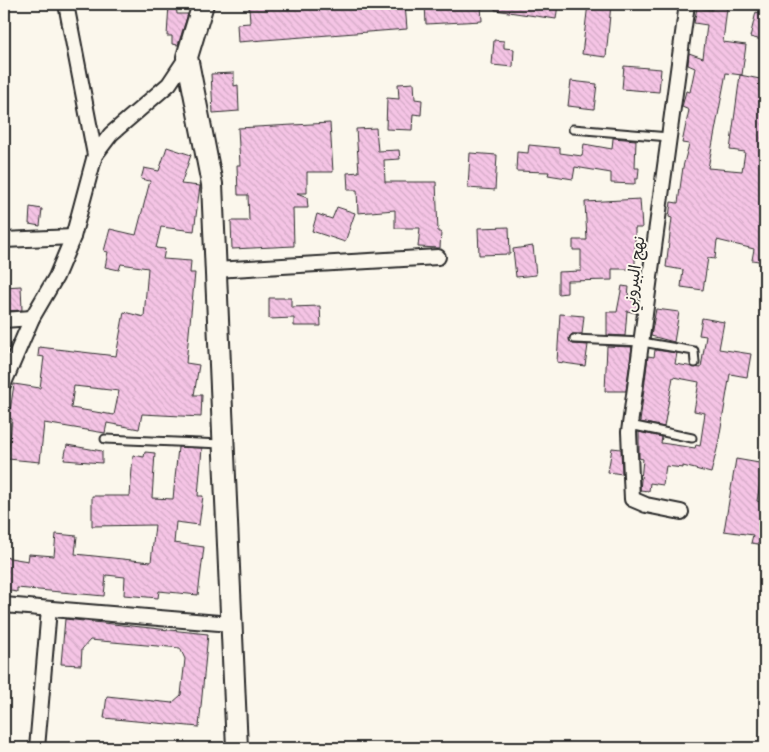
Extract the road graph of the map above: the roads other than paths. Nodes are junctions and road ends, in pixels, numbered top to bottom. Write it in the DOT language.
graph roads {
  1 [pos="66,4"];
  2 [pos="204,4"];
  3 [pos="687,4"];
  4 [pos="187,57"];
  5 [pos="574,130"];
  6 [pos="669,137"];
  7 [pos="95,155"];
  8 [pos="73,237"];
  9 [pos="4,240"];
  10 [pos="438,257"];
  11 [pos="215,270"];
  12 [pos="32,318"];
  13 [pos="4,320"];
  14 [pos="574,339"];
  15 [pos="642,342"];
  16 [pos="695,363"];
  17 [pos="4,383"];
  18 [pos="630,425"];
  19 [pos="692,438"];
  20 [pos="105,439"];
  21 [pos="222,444"];
  22 [pos="681,512"];
  23 [pos="4,605"];
  24 [pos="49,609"];
  25 [pos="231,624"];
  26 [pos="38,748"];
  27 [pos="237,748"];
  1 -- 7 [label="street"];
  2 -- 4 [label="street"];
  3 -- 6 [label="street, نهج البيروني"];
  4 -- 7 [label="street"];
  4 -- 11 [label="street"];
  5 -- 6 [label="lane"];
  6 -- 15 [label="street, نهج البيروني"];
  7 -- 8 [label="street"];
  8 -- 9 [label="street"];
  8 -- 12 [label="street"];
  10 -- 11 [label="street"];
  11 -- 21 [label="street"];
  12 -- 13 [label="street"];
  12 -- 17 [label="street"];
  14 -- 15 [label="lane"];
  15 -- 16 [label="lane"];
  15 -- 18 [label="street, نهج البيروني"];
  18 -- 19 [label="lane"];
  18 -- 22 [label="street, نهج البيروني"];
  20 -- 21 [label="lane"];
  21 -- 25 [label="street"];
  23 -- 24 [label="street"];
  24 -- 25 [label="street"];
  24 -- 26 [label="street"];
  25 -- 27 [label="street"];
}
